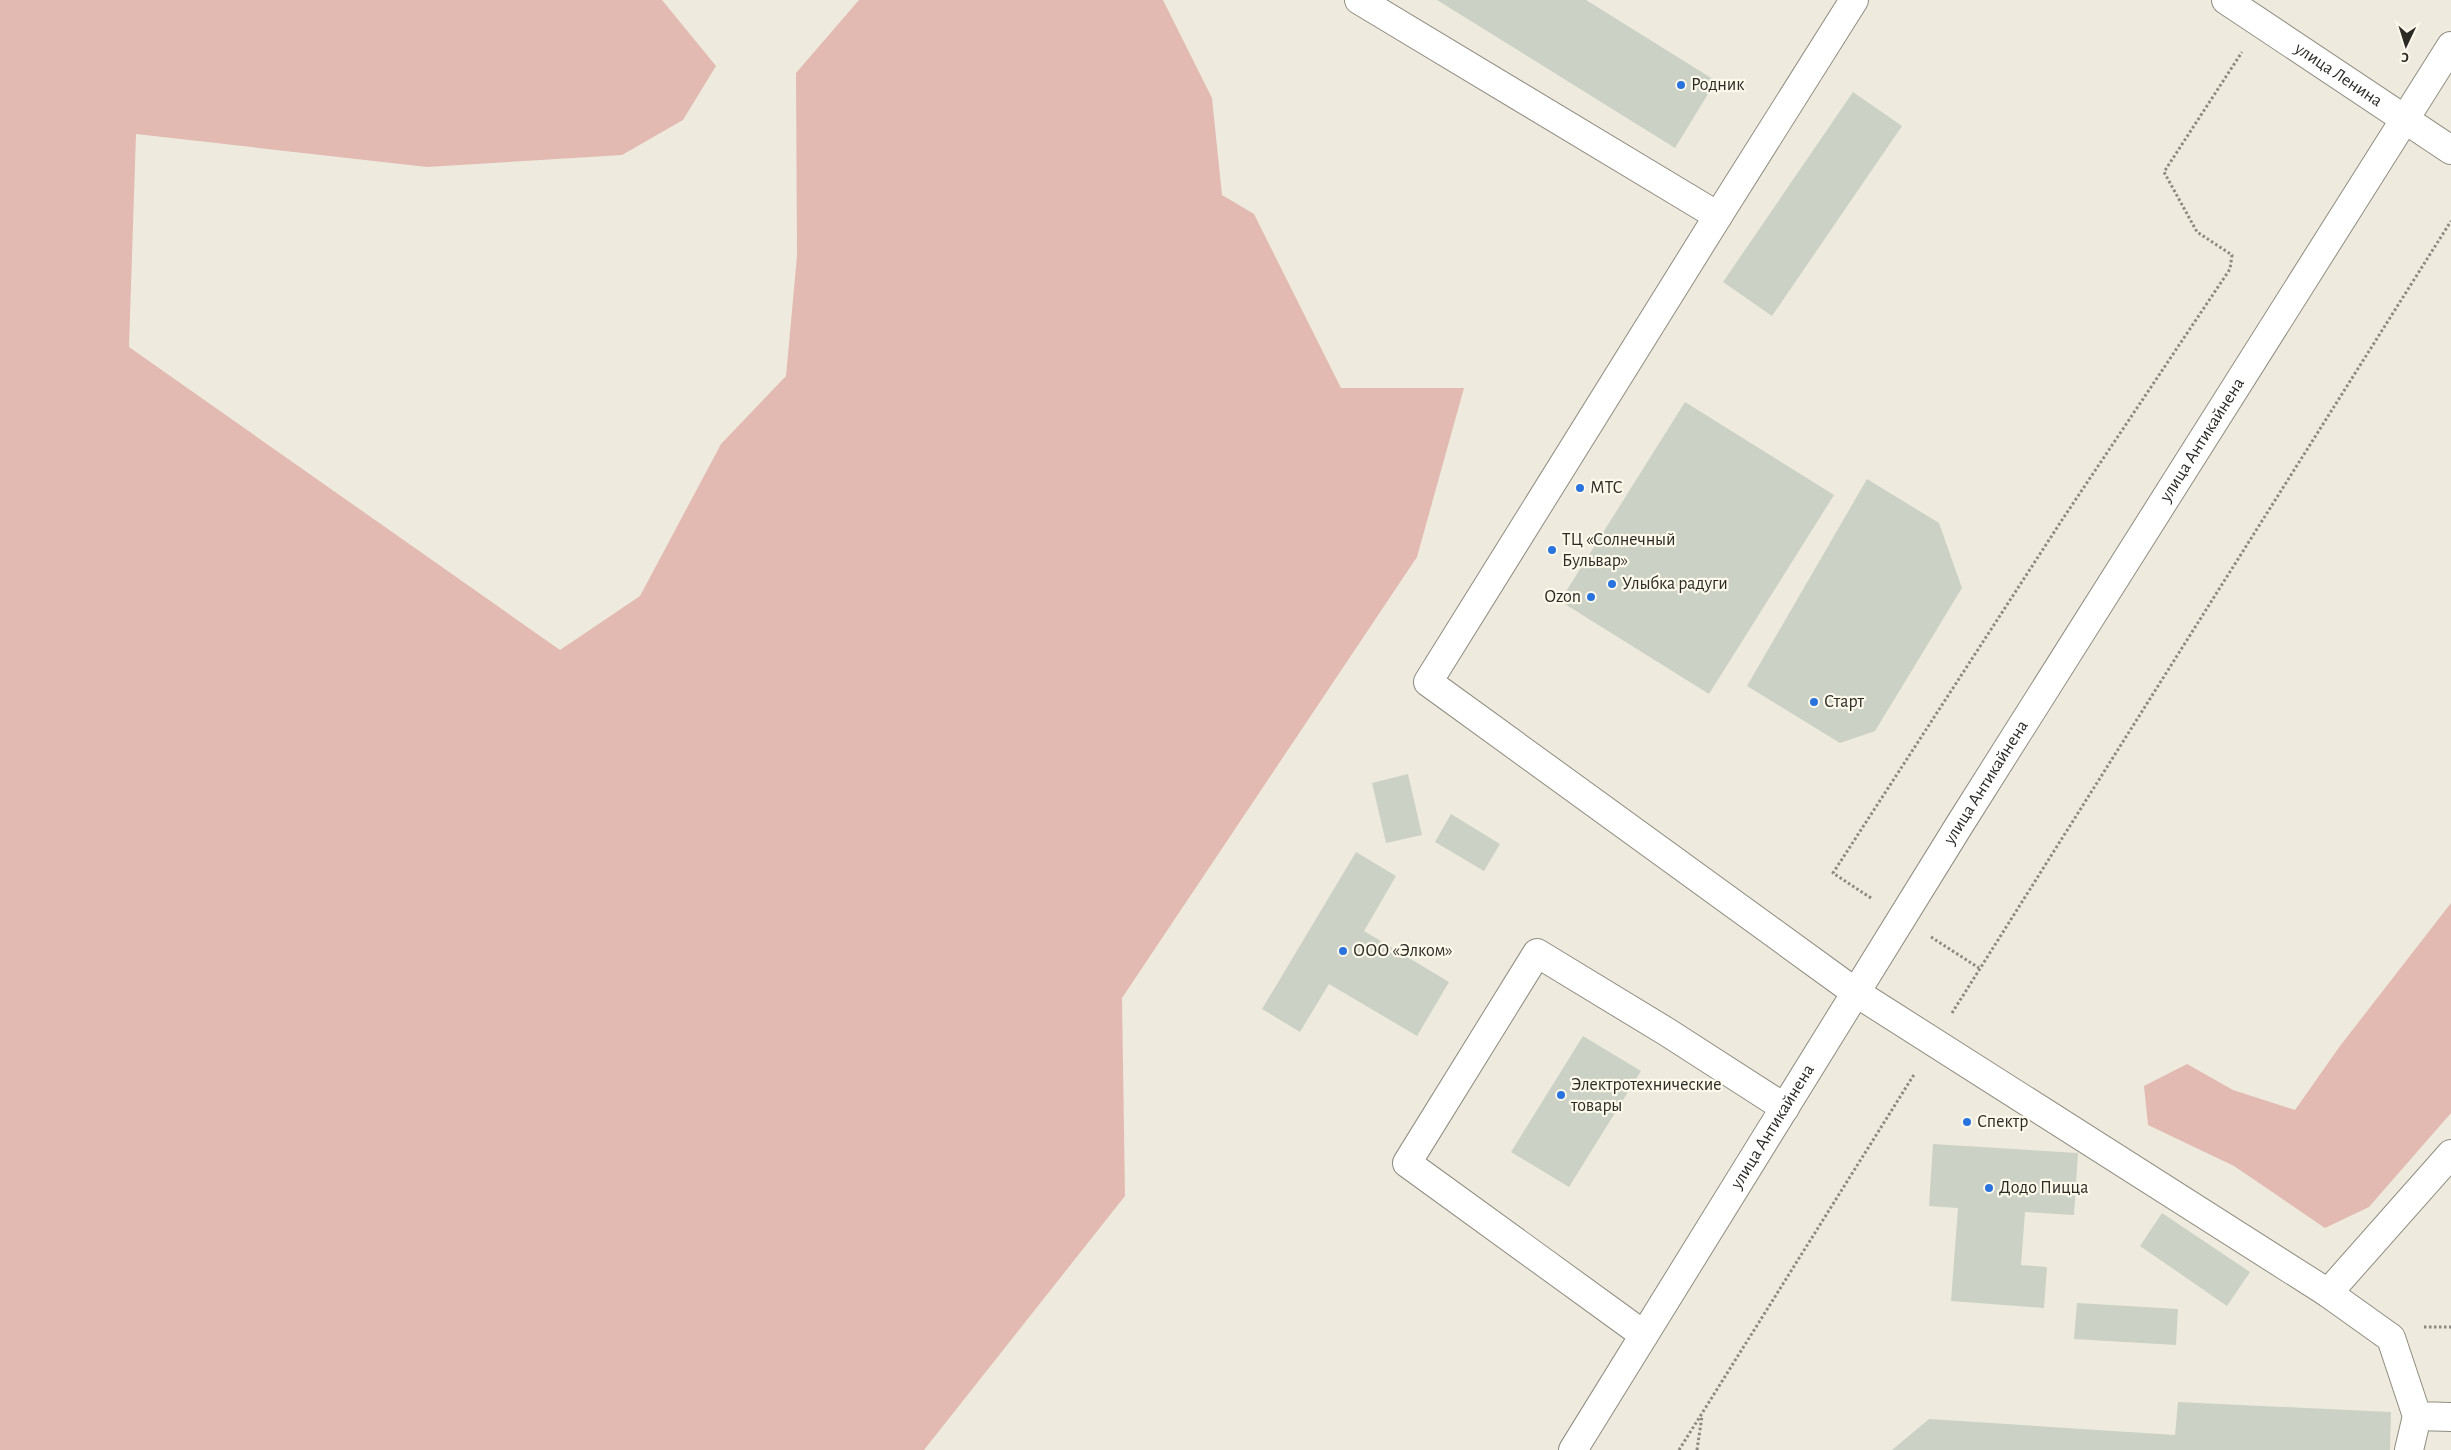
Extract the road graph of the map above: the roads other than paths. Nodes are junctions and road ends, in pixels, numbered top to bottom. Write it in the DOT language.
graph roads {
  1 [pos="1359,0"];
  2 [pos="1854,0"];
  3 [pos="2226,0"];
  4 [pos="2451,46"];
  5 [pos="2405,120"];
  6 [pos="2451,150"];
  7 [pos="1718,216"];
  8 [pos="1855,992"];
  9 [pos="1785,1108"];
  10 [pos="2451,1154"];
  11 [pos="2328,1293"];
  12 [pos="1644,1336"];
  13 [pos="2417,1416"];
  14 [pos="2451,1417"];
  15 [pos="1573,1450"];
  16 [pos="2409,1450"];
  1 -- 7 [label="main road"];
  2 -- 7 [label="main road"];
  3 -- 5 [label="main road, улица Ленина"];
  4 -- 5 [label="main road, улица Антикайнена"];
  5 -- 6 [label="main road, улица Ленина"];
  5 -- 8 [label="main road, улица Антикайнена"];
  7 -- 8 [label="main road"];
  8 -- 9 [label="main road, улица Антикайнена"];
  8 -- 11 [label="main road"];
  9 -- 12 [label="main road, улица Антикайнена"];
  9 -- 12 [label="main road"];
  10 -- 11 [label="main road"];
  11 -- 13 [label="main road"];
  12 -- 15 [label="main road, улица Антикайнена"];
  13 -- 14 [label="main road"];
  13 -- 16 [label="main road"];
}
